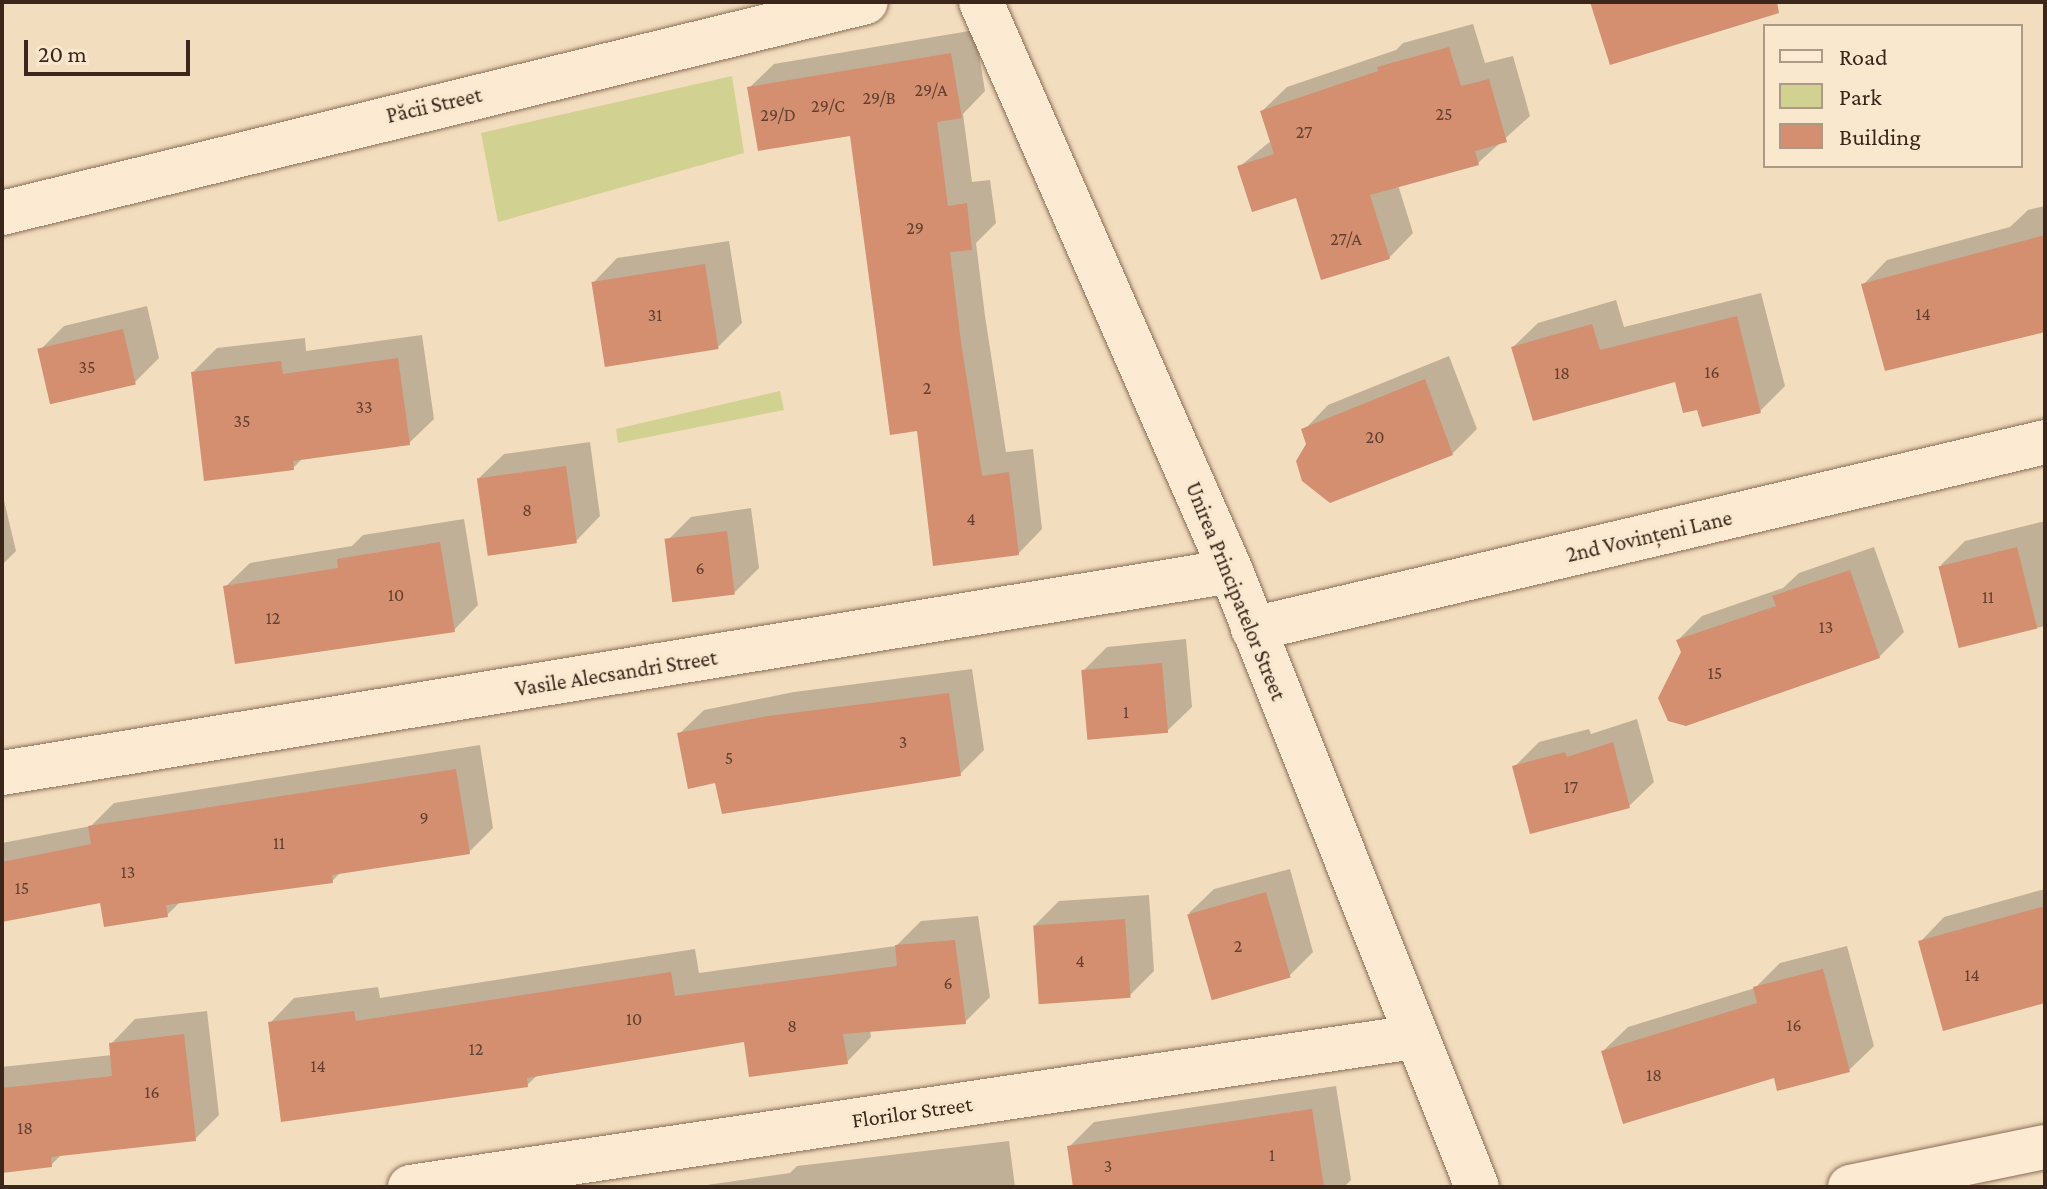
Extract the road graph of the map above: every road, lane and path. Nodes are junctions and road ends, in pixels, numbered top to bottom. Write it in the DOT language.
graph roads {
  1 [pos="866,2"];
  2 [pos="981,2"];
  3 [pos="2,213"];
  4 [pos="2045,442"];
  5 [pos="1231,571"];
  6 [pos="1253,629"];
  7 [pos="2,773"];
  8 [pos="1414,1037"];
  9 [pos="2045,1147"];
  10 [pos="410,1187"];
  11 [pos="1477,1187"];
  12 [pos="1850,1187"];
  1 -- 3 [label="street, Păcii Street"];
  2 -- 5 [label="street, Unirea Principatelor Street"];
  4 -- 6 [label="street, 2nd Vovințeni Lane"];
  5 -- 6 [label="street, Unirea Principatelor Street"];
  5 -- 7 [label="street, Vasile Alecsandri Street"];
  6 -- 8 [label="street, Unirea Principatelor Street"];
  8 -- 10 [label="street, Florilor Street"];
  8 -- 11 [label="street, Unirea Principatelor Street"];
  9 -- 12 [label="street"];
}
